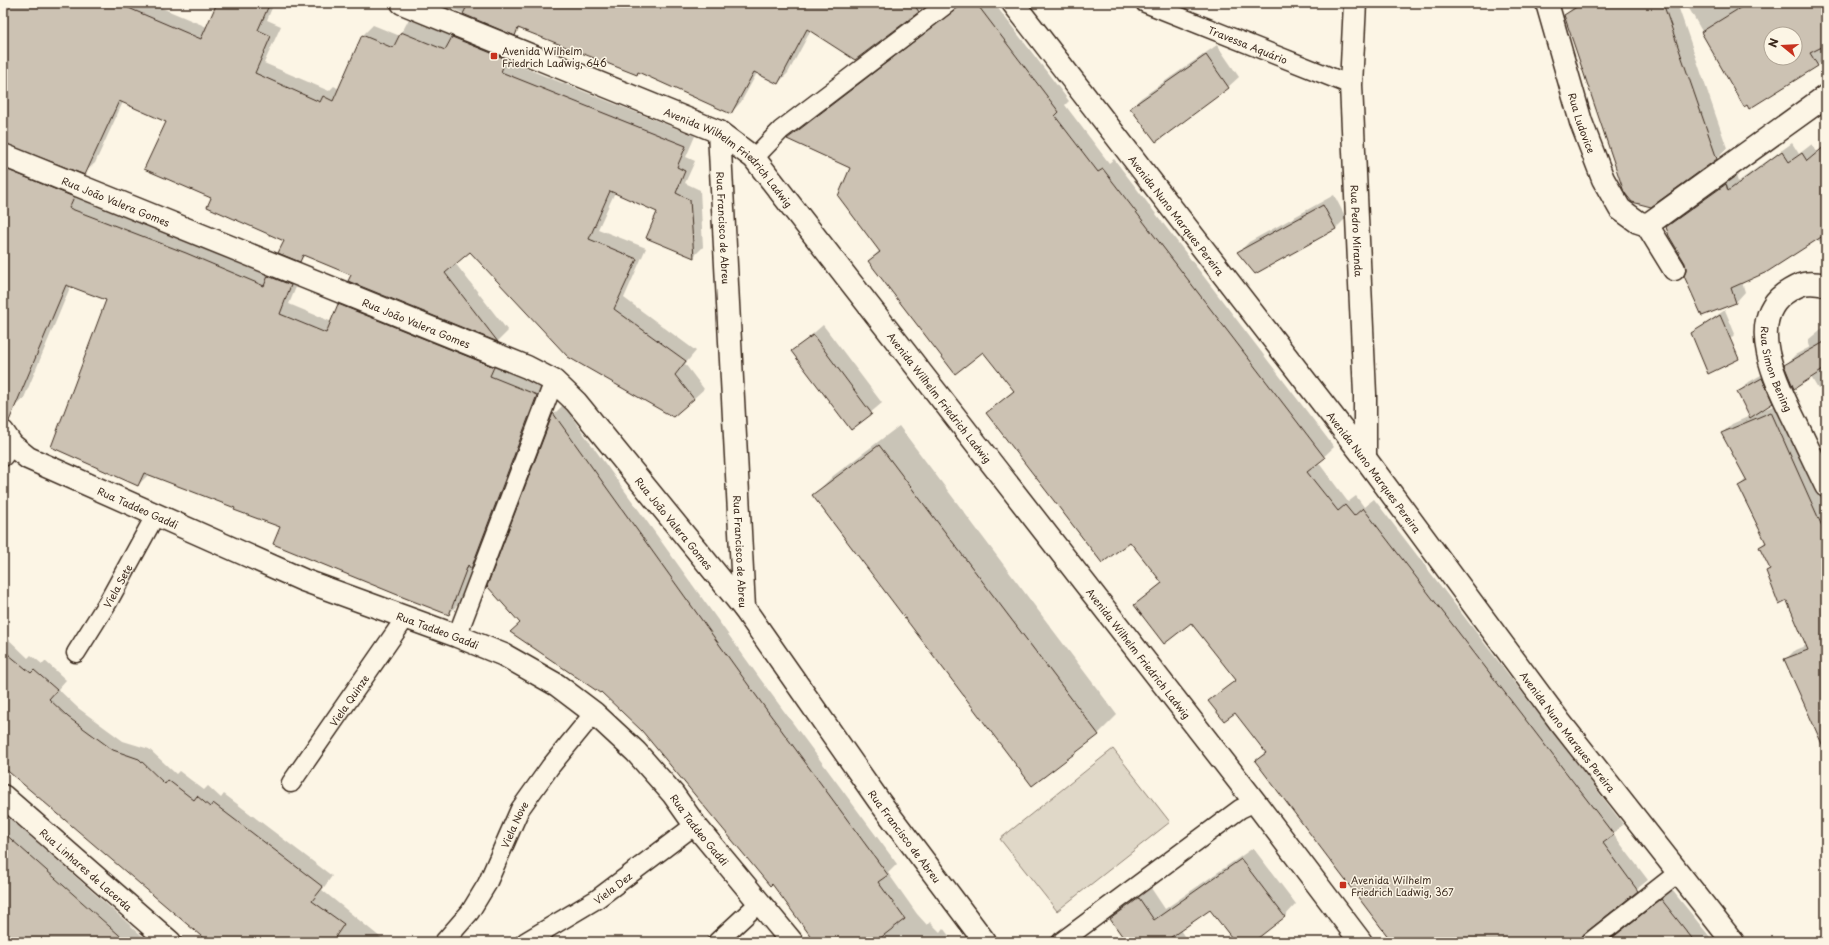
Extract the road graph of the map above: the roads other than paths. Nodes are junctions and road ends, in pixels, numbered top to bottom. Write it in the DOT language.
graph roads {
  1 [pos="402,3"];
  2 [pos="948,3"];
  3 [pos="1145,3"];
  4 [pos="1355,3"];
  5 [pos="1547,3"];
  6 [pos="1017,4"];
  7 [pos="1351,84"];
  8 [pos="1826,96"];
  9 [pos="719,132"];
  10 [pos="3,155"];
  11 [pos="754,158"];
  12 [pos="1647,225"];
  13 [pos="1674,269"];
  14 [pos="1826,285"];
  15 [pos="554,381"];
  16 [pos="6,444"];
  17 [pos="1365,458"];
  18 [pos="1826,486"];
  19 [pos="155,516"];
  20 [pos="744,608"];
  21 [pos="406,617"];
  22 [pos="457,636"];
  23 [pos="76,653"];
  24 [pos="594,713"];
  25 [pos="290,783"];
  26 [pos="3,796"];
  27 [pos="1256,802"];
  28 [pos="695,825"];
  29 [pos="1679,872"];
  30 [pos="759,902"];
  31 [pos="170,942"];
  32 [pos="444,942"];
  33 [pos="525,942"];
  34 [pos="716,942"];
  35 [pos="792,942"];
  36 [pos="985,942"];
  37 [pos="1061,942"];
  38 [pos="1361,942"];
  39 [pos="1590,942"];
  40 [pos="1733,942"];
  1 -- 9 [label="street, Avenida Wilhelm Friedrich Ladwig"];
  2 -- 11 [label="lane"];
  3 -- 7 [label="lane, Travessa Aquário"];
  4 -- 7 [label="street, Rua Pedro Miranda"];
  5 -- 12 [label="street, Rua Ludovice"];
  6 -- 17 [label="street, Avenida Nuno Marques Pereira"];
  7 -- 17 [label="street, Rua Pedro Miranda"];
  8 -- 12 [label="street"];
  9 -- 11 [label="street, Avenida Wilhelm Friedrich Ladwig"];
  9 -- 20 [label="street, Rua Francisco de Abreu"];
  10 -- 15 [label="street, Rua João Valera Gomes"];
  11 -- 27 [label="street, Avenida Wilhelm Friedrich Ladwig"];
  12 -- 13 [label="street"];
  14 -- 18 [label="street, Rua Simon Bening"];
  15 -- 20 [label="street, Rua João Valera Gomes"];
  15 -- 22 [label="lane"];
  16 -- 19 [label="street, Rua Taddeo Gaddi"];
  17 -- 29 [label="street, Avenida Nuno Marques Pereira"];
  19 -- 21 [label="street, Rua Taddeo Gaddi"];
  19 -- 23 [label="lane, Viela Sete"];
  20 -- 36 [label="street, Rua Francisco de Abreu"];
  21 -- 22 [label="street, Rua Taddeo Gaddi"];
  21 -- 25 [label="lane, Viela Quinze"];
  22 -- 24 [label="street, Rua Taddeo Gaddi"];
  24 -- 28 [label="street, Rua Taddeo Gaddi"];
  24 -- 32 [label="lane, Viela Nove"];
  26 -- 31 [label="street, Rua Linhares de Lacerda"];
  27 -- 37 [label="lane"];
  27 -- 38 [label="street, Avenida Wilhelm Friedrich Ladwig"];
  28 -- 30 [label="street, Rua Taddeo Gaddi"];
  28 -- 33 [label="lane, Viela Dez"];
  29 -- 39 [label="lane"];
  29 -- 40 [label="street, Avenida Nuno Marques Pereira"];
  30 -- 34 [label="lane"];
  30 -- 35 [label="street, Rua Taddeo Gaddi"];
}
